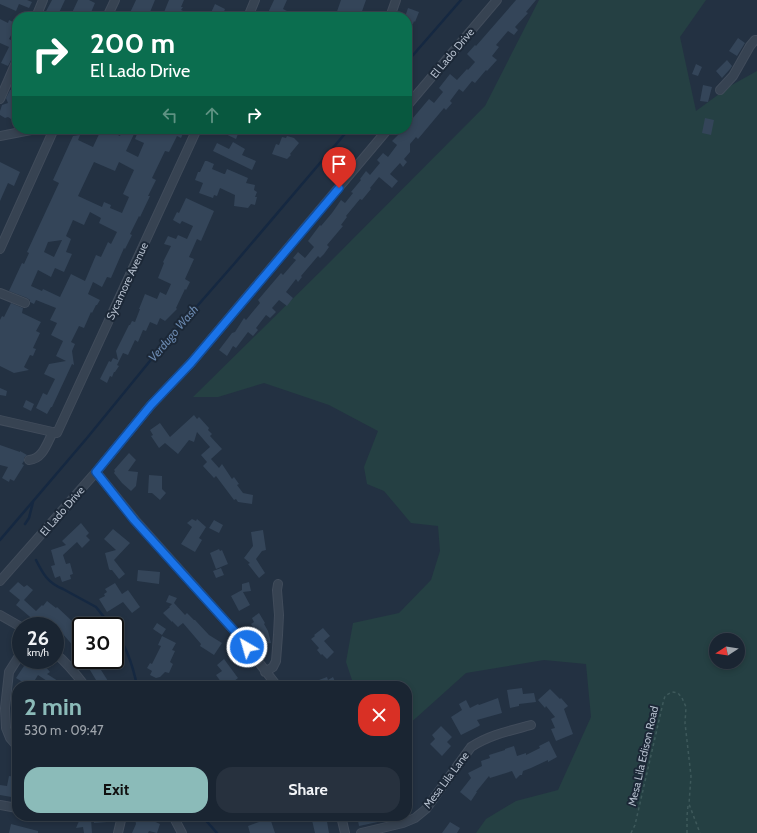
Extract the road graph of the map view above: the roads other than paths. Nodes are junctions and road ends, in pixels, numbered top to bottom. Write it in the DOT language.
graph roads {
  1 [pos="43,0"];
  2 [pos="115,0"];
  3 [pos="255,0"];
  4 [pos="396,0"];
  5 [pos="497,0"];
  6 [pos="38,12"];
  7 [pos="109,12"];
  8 [pos="250,12"];
  9 [pos="392,12"];
  10 [pos="757,40"];
  11 [pos="12,71"];
  12 [pos="720,90"];
  13 [pos="0,99"];
  14 [pos="412,100"];
  15 [pos="12,134"];
  16 [pos="52,134"];
  17 [pos="195,134"];
  18 [pos="384,134"];
  19 [pos="0,136"];
  20 [pos="0,248"];
  21 [pos="0,293"];
  22 [pos="25,303"];
  23 [pos="0,420"];
  24 [pos="55,433"];
  25 [pos="29,460"];
  26 [pos="96,472"];
  27 [pos="0,581"];
  28 [pos="278,584"];
  29 [pos="0,615"];
  30 [pos="12,622"];
  31 [pos="64,661"];
  32 [pos="12,667"];
  33 [pos="265,672"];
  34 [pos="82,681"];
  35 [pos="273,681"];
  36 [pos="531,725"];
  37 [pos="12,740"];
  38 [pos="0,805"];
  39 [pos="12,807"];
  40 [pos="412,819"];
  41 [pos="121,821"];
  42 [pos="176,821"];
  43 [pos="342,821"];
  44 [pos="407,821"];
  45 [pos="118,833"];
  46 [pos="182,833"];
  47 [pos="344,833"];
  48 [pos="361,833"];
  1 -- 6 [label="street"];
  2 -- 7 [label="street"];
  3 -- 8 [label="street"];
  4 -- 9 [label="street"];
  5 -- 14 [label="street, El Lado Drive"];
  10 -- 12 [label="street"];
  11 -- 13 [label="street"];
  15 -- 19 [label="street"];
  16 -- 20 [label="street"];
  17 -- 24 [label="street, Sycamore Avenue"];
  18 -- 26 [label="street, El Lado Drive"];
  21 -- 22 [label="street"];
  23 -- 24 [label="street"];
  24 -- 25 [label="street, Sycamore Avenue"];
  26 -- 27 [label="street, El Lado Drive"];
  26 -- 33 [label="street"];
  28 -- 33 [label="street"];
  29 -- 30 [label="street"];
  31 -- 34 [label="street"];
  32 -- 37 [label="street"];
  33 -- 35 [label="street"];
  36 -- 40 [label="street, Mesa Lila Lane"];
  38 -- 39 [label="street"];
  41 -- 45 [label="street"];
  42 -- 46 [label="street"];
  43 -- 47 [label="street"];
  44 -- 48 [label="street, Mesa Lila Lane"];
}
